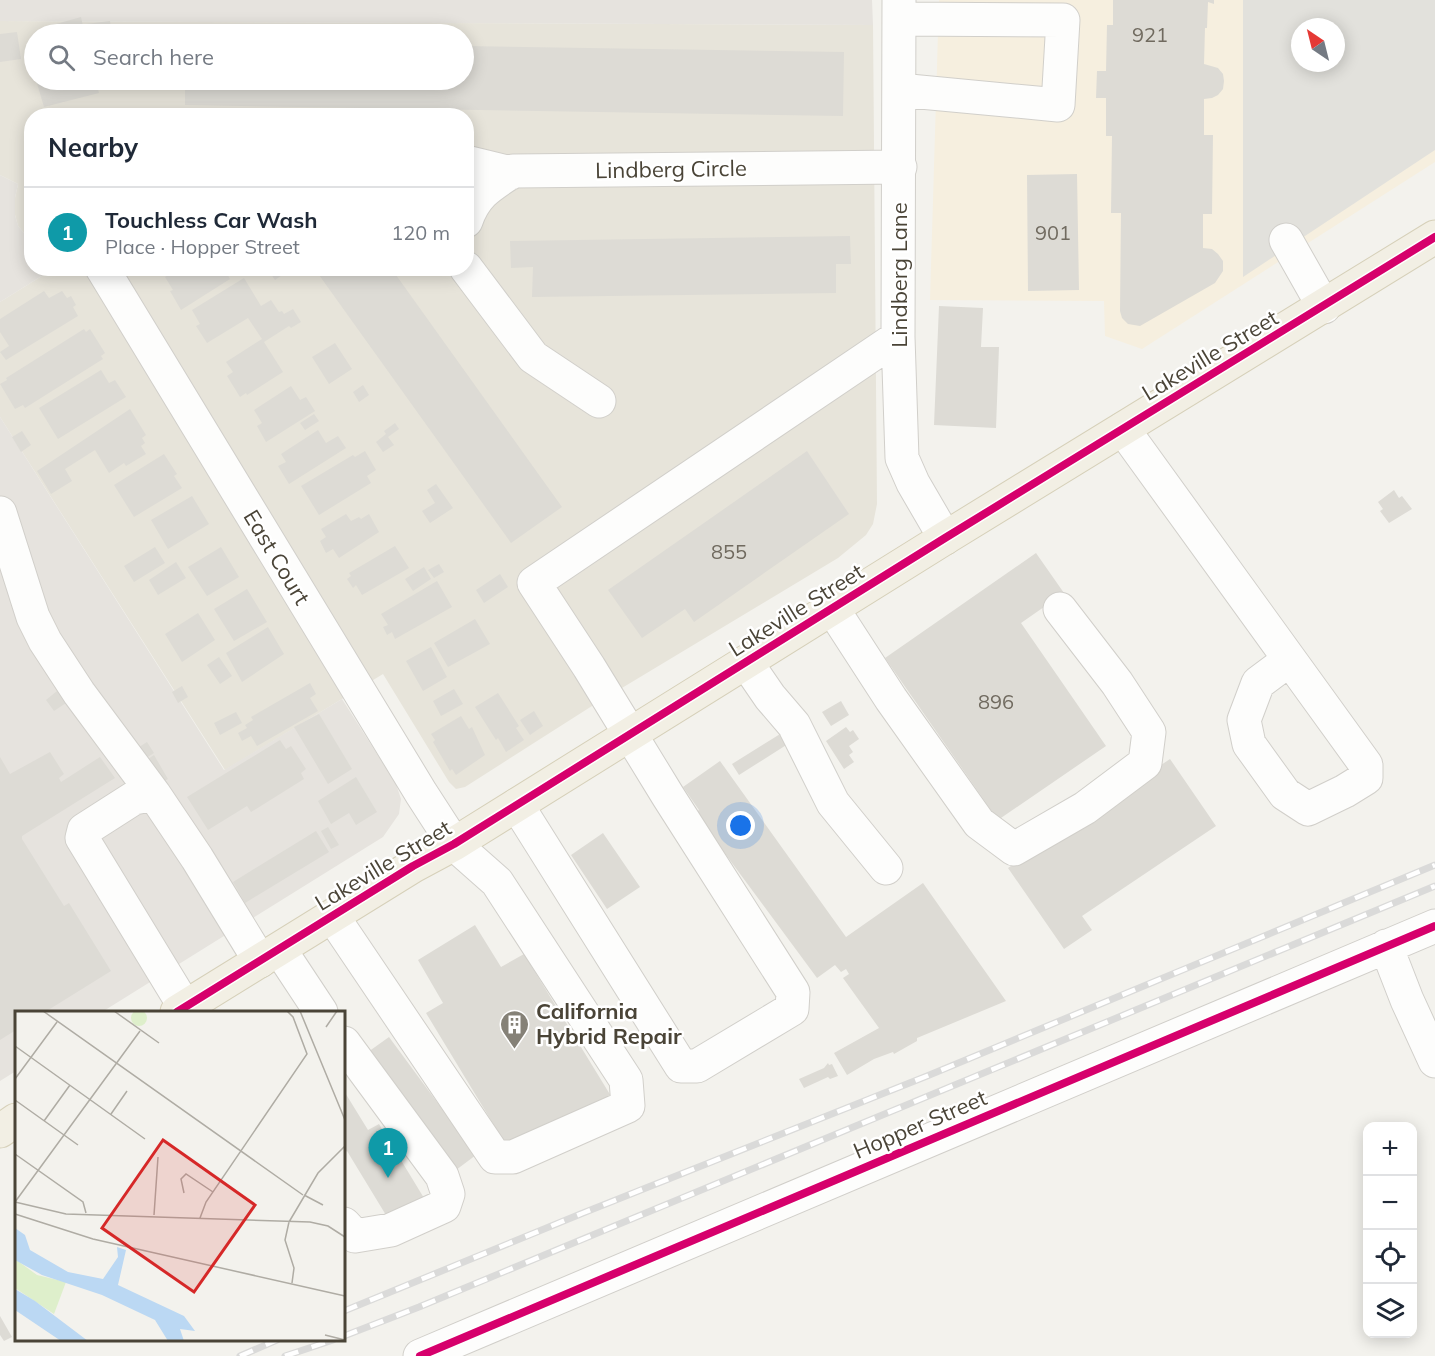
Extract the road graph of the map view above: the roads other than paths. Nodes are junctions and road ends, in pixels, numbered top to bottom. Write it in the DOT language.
graph roads {
  1 [pos="899,9"];
  2 [pos="899,90"];
  3 [pos="474,164"];
  4 [pos="900,167"];
  5 [pos="511,173"];
  6 [pos="474,205"];
  7 [pos="1435,237"];
  8 [pos="1286,240"];
  9 [pos="107,276"];
  10 [pos="472,276"];
  11 [pos="1323,307"];
  12 [pos="898,337"];
  13 [pos="599,401"];
  14 [pos="1123,429"];
  15 [pos="0,513"];
  16 [pos="945,538"];
  17 [pos="832,608"];
  18 [pos="1060,609"];
  19 [pos="1289,660"];
  20 [pos="746,662"];
  21 [pos="631,734"];
  22 [pos="154,794"];
  23 [pos="517,805"];
  24 [pos="454,844"];
  25 [pos="886,868"];
  26 [pos="333,917"];
  27 [pos="1435,926"];
  28 [pos="1386,946"];
  29 [pos="270,956"];
  30 [pos="183,1011"];
  31 [pos="320,1011"];
  32 [pos="345,1044"];
  33 [pos="1435,1061"];
  34 [pos="15,1121"];
  35 [pos="0,1131"];
  36 [pos="345,1225"];
  37 [pos="420,1356"];
  1 -- 2 [label="street, Lindberg Lane"];
  1 -- 2 [label="street"];
  2 -- 4 [label="street, Lindberg Lane"];
  3 -- 5 [label="street"];
  4 -- 5 [label="street, Lindberg Circle"];
  4 -- 12 [label="street, Lindberg Lane"];
  5 -- 6 [label="street, Lindberg Circle"];
  7 -- 11 [label="main road, Lakeville Street"];
  8 -- 11 [label="street"];
  9 -- 24 [label="street, East Court"];
  10 -- 13 [label="street"];
  11 -- 14 [label="main road, Lakeville Street"];
  12 -- 16 [label="street, Lindberg Lane"];
  12 -- 21 [label="street"];
  14 -- 16 [label="main road, Lakeville Street"];
  14 -- 19 [label="street"];
  15 -- 22 [label="street"];
  16 -- 17 [label="main road, Lakeville Street"];
  17 -- 18 [label="street"];
  17 -- 20 [label="main road, Lakeville Street"];
  20 -- 21 [label="main road, Lakeville Street"];
  20 -- 25 [label="street"];
  21 -- 23 [label="main road, Lakeville Street"];
  21 -- 23 [label="street"];
  22 -- 29 [label="street"];
  22 -- 30 [label="street"];
  23 -- 24 [label="main road, Lakeville Street"];
  24 -- 26 [label="main road, Lakeville Street"];
  24 -- 26 [label="street, East Court"];
  26 -- 29 [label="main road, Lakeville Street"];
  27 -- 28 [label="street, Hopper Street"];
  28 -- 33 [label="street"];
  28 -- 37 [label="street, Hopper Street"];
  29 -- 30 [label="main road, Lakeville Street"];
  29 -- 31 [label="street"];
  32 -- 36 [label="street"];
  34 -- 35 [label="main road"];
}
